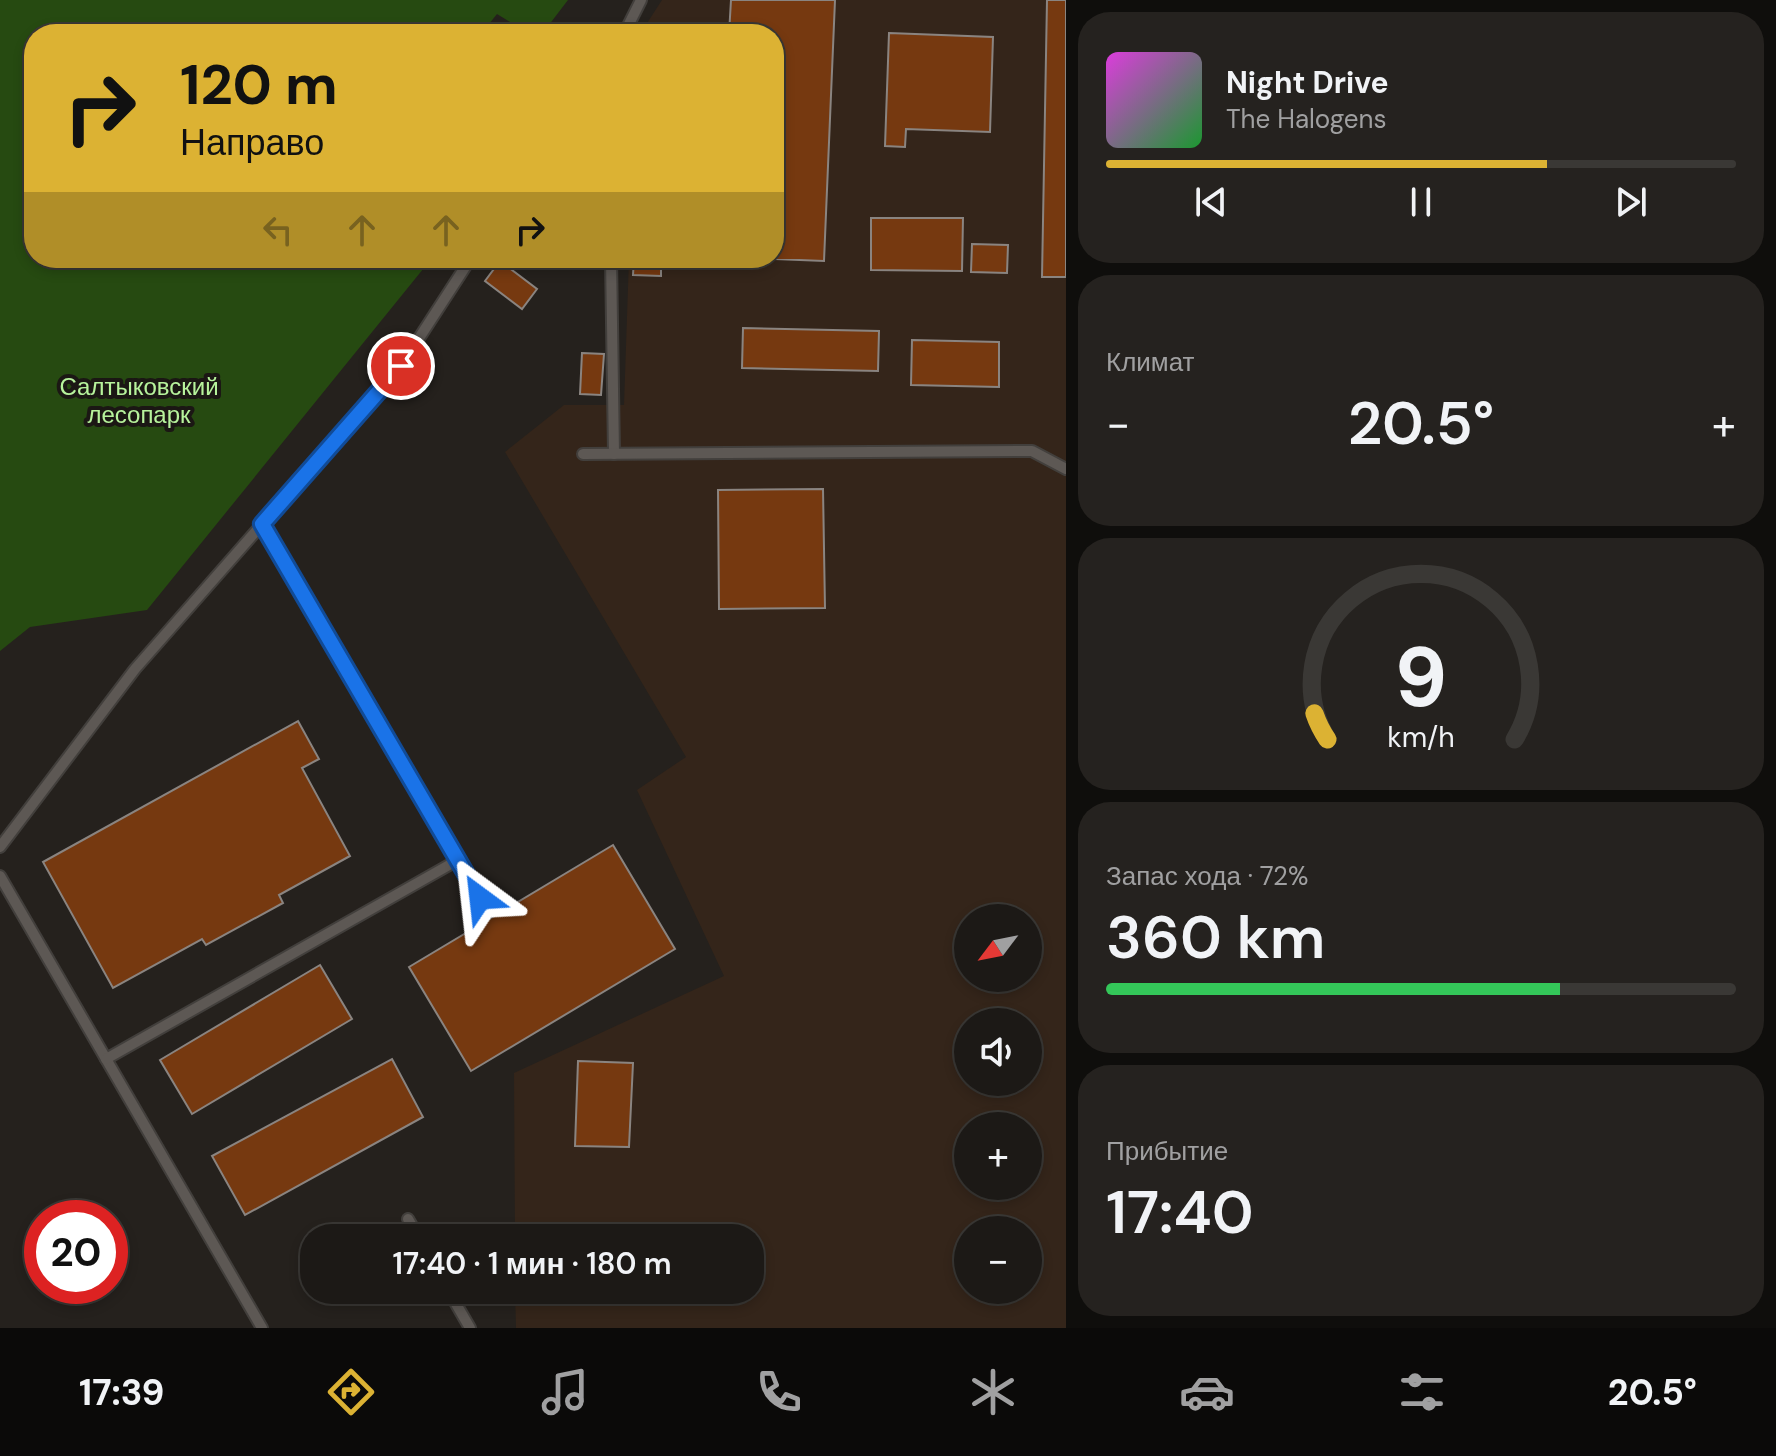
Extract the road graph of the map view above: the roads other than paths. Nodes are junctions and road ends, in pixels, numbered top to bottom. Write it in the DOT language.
graph roads {
  1 [pos="641,0"];
  2 [pos="629,24"];
  3 [pos="465,268"];
  4 [pos="611,268"];
  5 [pos="583,454"];
  6 [pos="614,454"];
  7 [pos="1066,469"];
  8 [pos="262,524"];
  9 [pos="0,847"];
  10 [pos="458,860"];
  11 [pos="0,876"];
  12 [pos="480,898"];
  13 [pos="106,1059"];
  14 [pos="408,1219"];
  15 [pos="411,1224"];
  16 [pos="456,1304"];
  17 [pos="262,1328"];
  18 [pos="470,1328"];
  1 -- 2 [label="lane"];
  3 -- 8 [label="lane"];
  4 -- 6 [label="lane"];
  5 -- 6 [label="lane"];
  6 -- 7 [label="lane"];
  8 -- 9 [label="lane"];
  8 -- 10 [label="lane"];
  10 -- 12 [label="lane"];
  10 -- 13 [label="lane"];
  11 -- 13 [label="lane"];
  13 -- 17 [label="lane"];
  14 -- 15 [label="lane"];
  16 -- 18 [label="lane"];
}
